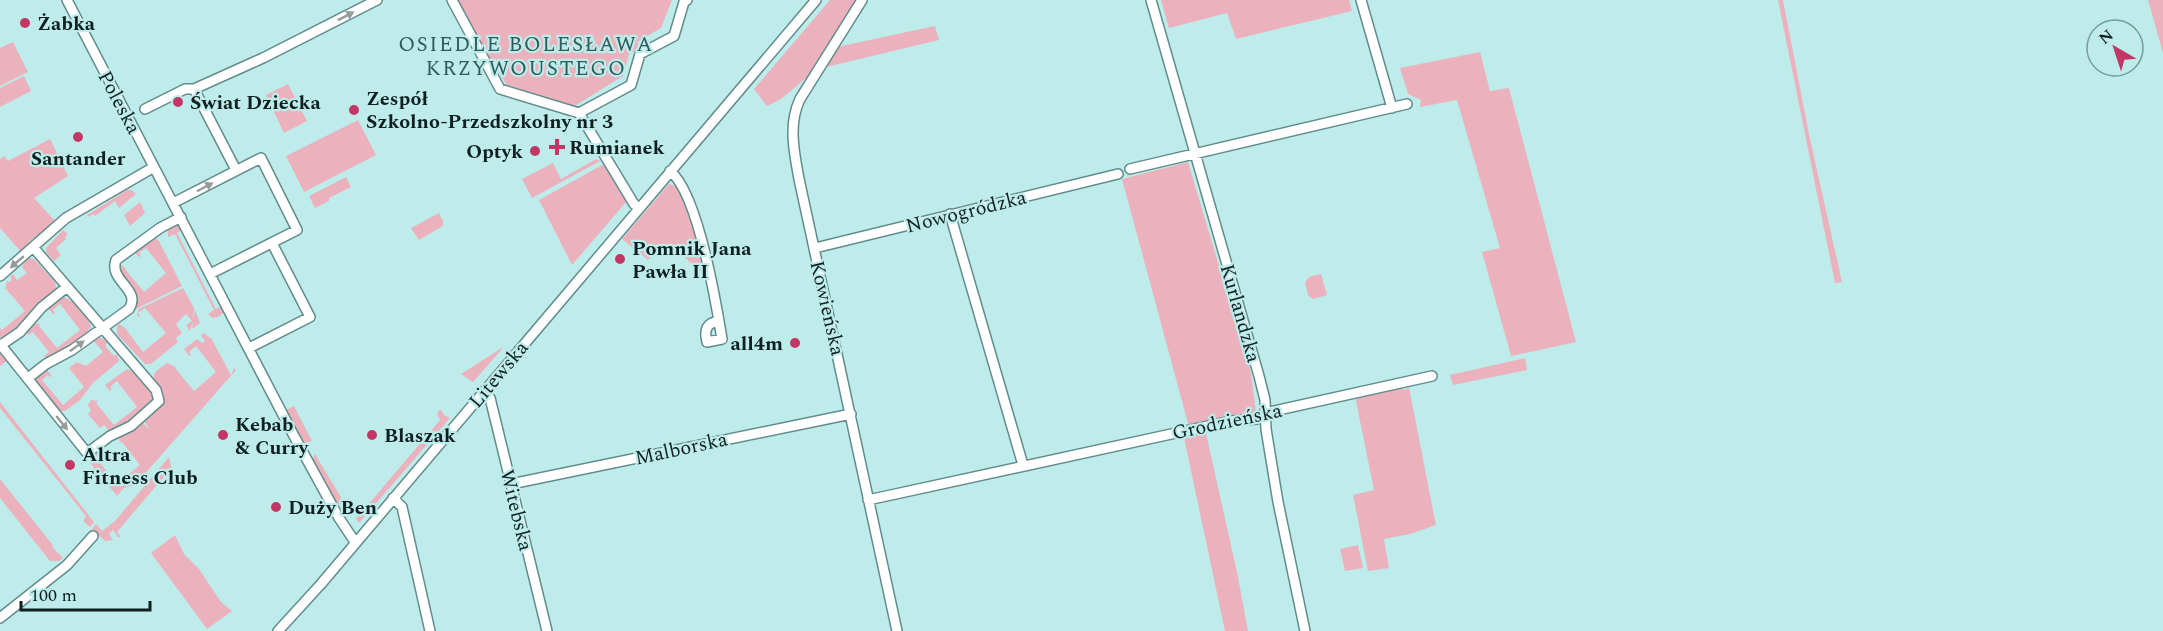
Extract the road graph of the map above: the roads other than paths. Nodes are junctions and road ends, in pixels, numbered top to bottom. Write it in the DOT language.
graph roads {
  1 [pos="67,0"];
  2 [pos="377,0"];
  3 [pos="452,0"];
  4 [pos="687,0"];
  5 [pos="816,0"];
  6 [pos="862,0"];
  7 [pos="1151,0"];
  8 [pos="1361,0"];
  9 [pos="195,89"];
  10 [pos="1407,104"];
  11 [pos="1392,108"];
  12 [pos="145,109"];
  13 [pos="579,113"];
  14 [pos="1195,153"];
  15 [pos="154,167"];
  16 [pos="1130,169"];
  17 [pos="236,170"];
  18 [pos="670,171"];
  19 [pos="1118,174"];
  20 [pos="173,203"];
  21 [pos="639,208"];
  22 [pos="950,214"];
  23 [pos="181,217"];
  24 [pos="272,243"];
  25 [pos="33,247"];
  26 [pos="814,248"];
  27 [pos="210,274"];
  28 [pos="0,276"];
  29 [pos="67,287"];
  30 [pos="719,321"];
  31 [pos="102,327"];
  32 [pos="1,344"];
  33 [pos="249,348"];
  34 [pos="1432,376"];
  35 [pos="28,378"];
  36 [pos="483,393"];
  37 [pos="1265,413"];
  38 [pos="851,414"];
  39 [pos="1023,465"];
  40 [pos="511,484"];
  41 [pos="393,498"];
  42 [pos="868,500"];
  43 [pos="93,536"];
  44 [pos="355,542"];
  45 [pos="0,618"];
  46 [pos="278,631"];
  47 [pos="430,631"];
  48 [pos="547,631"];
  49 [pos="897,631"];
  50 [pos="1305,631"];
  1 -- 15 [label="street, Poleska"];
  9 -- 2 [label="street, Poleska, one-way"];
  3 -- 13 [label="street"];
  4 -- 13 [label="street"];
  5 -- 18 [label="street, Litewska"];
  6 -- 26 [label="street, Kowieńska"];
  7 -- 14 [label="street, Kurlandzka"];
  8 -- 11 [label="street"];
  9 -- 12 [label="street, Poleska"];
  9 -- 17 [label="street"];
  10 -- 11 [label="street"];
  11 -- 14 [label="street"];
  13 -- 21 [label="street"];
  14 -- 16 [label="street"];
  14 -- 37 [label="street, Kurlandzka"];
  15 -- 20 [label="street, Poleska"];
  15 -- 25 [label="street"];
  20 -- 17 [label="street, one-way"];
  17 -- 24 [label="street"];
  18 -- 21 [label="street, Litewska"];
  18 -- 30 [label="street"];
  19 -- 22 [label="street, Nowogródzka"];
  20 -- 23 [label="street, Poleska"];
  21 -- 36 [label="street, Litewska"];
  22 -- 26 [label="street, Nowogródzka"];
  22 -- 39 [label="street"];
  23 -- 27 [label="street, Poleska"];
  23 -- 31 [label="street"];
  24 -- 27 [label="street"];
  24 -- 33 [label="street"];
  25 -- 28 [label="street, one-way"];
  25 -- 29 [label="street"];
  26 -- 38 [label="street, Kowieńska"];
  27 -- 33 [label="street, Poleska"];
  29 -- 31 [label="street"];
  29 -- 32 [label="street"];
  35 -- 31 [label="street, one-way"];
  35 -- 31 [label="street, one-way"];
  32 -- 35 [label="street"];
  33 -- 44 [label="street, Poleska"];
  34 -- 37 [label="street, Grodzieńska"];
  36 -- 40 [label="street, Witebska"];
  36 -- 41 [label="street, Litewska"];
  37 -- 39 [label="street, Grodzieńska"];
  37 -- 50 [label="street, Kurlandzka"];
  38 -- 40 [label="street, Malborska"];
  38 -- 42 [label="street, Kowieńska"];
  39 -- 42 [label="street, Grodzieńska"];
  40 -- 48 [label="street, Witebska"];
  41 -- 44 [label="street, Litewska"];
  41 -- 47 [label="street"];
  42 -- 49 [label="street, Kowieńska"];
  43 -- 45 [label="street"];
  44 -- 46 [label="street, Litewska"];
}
